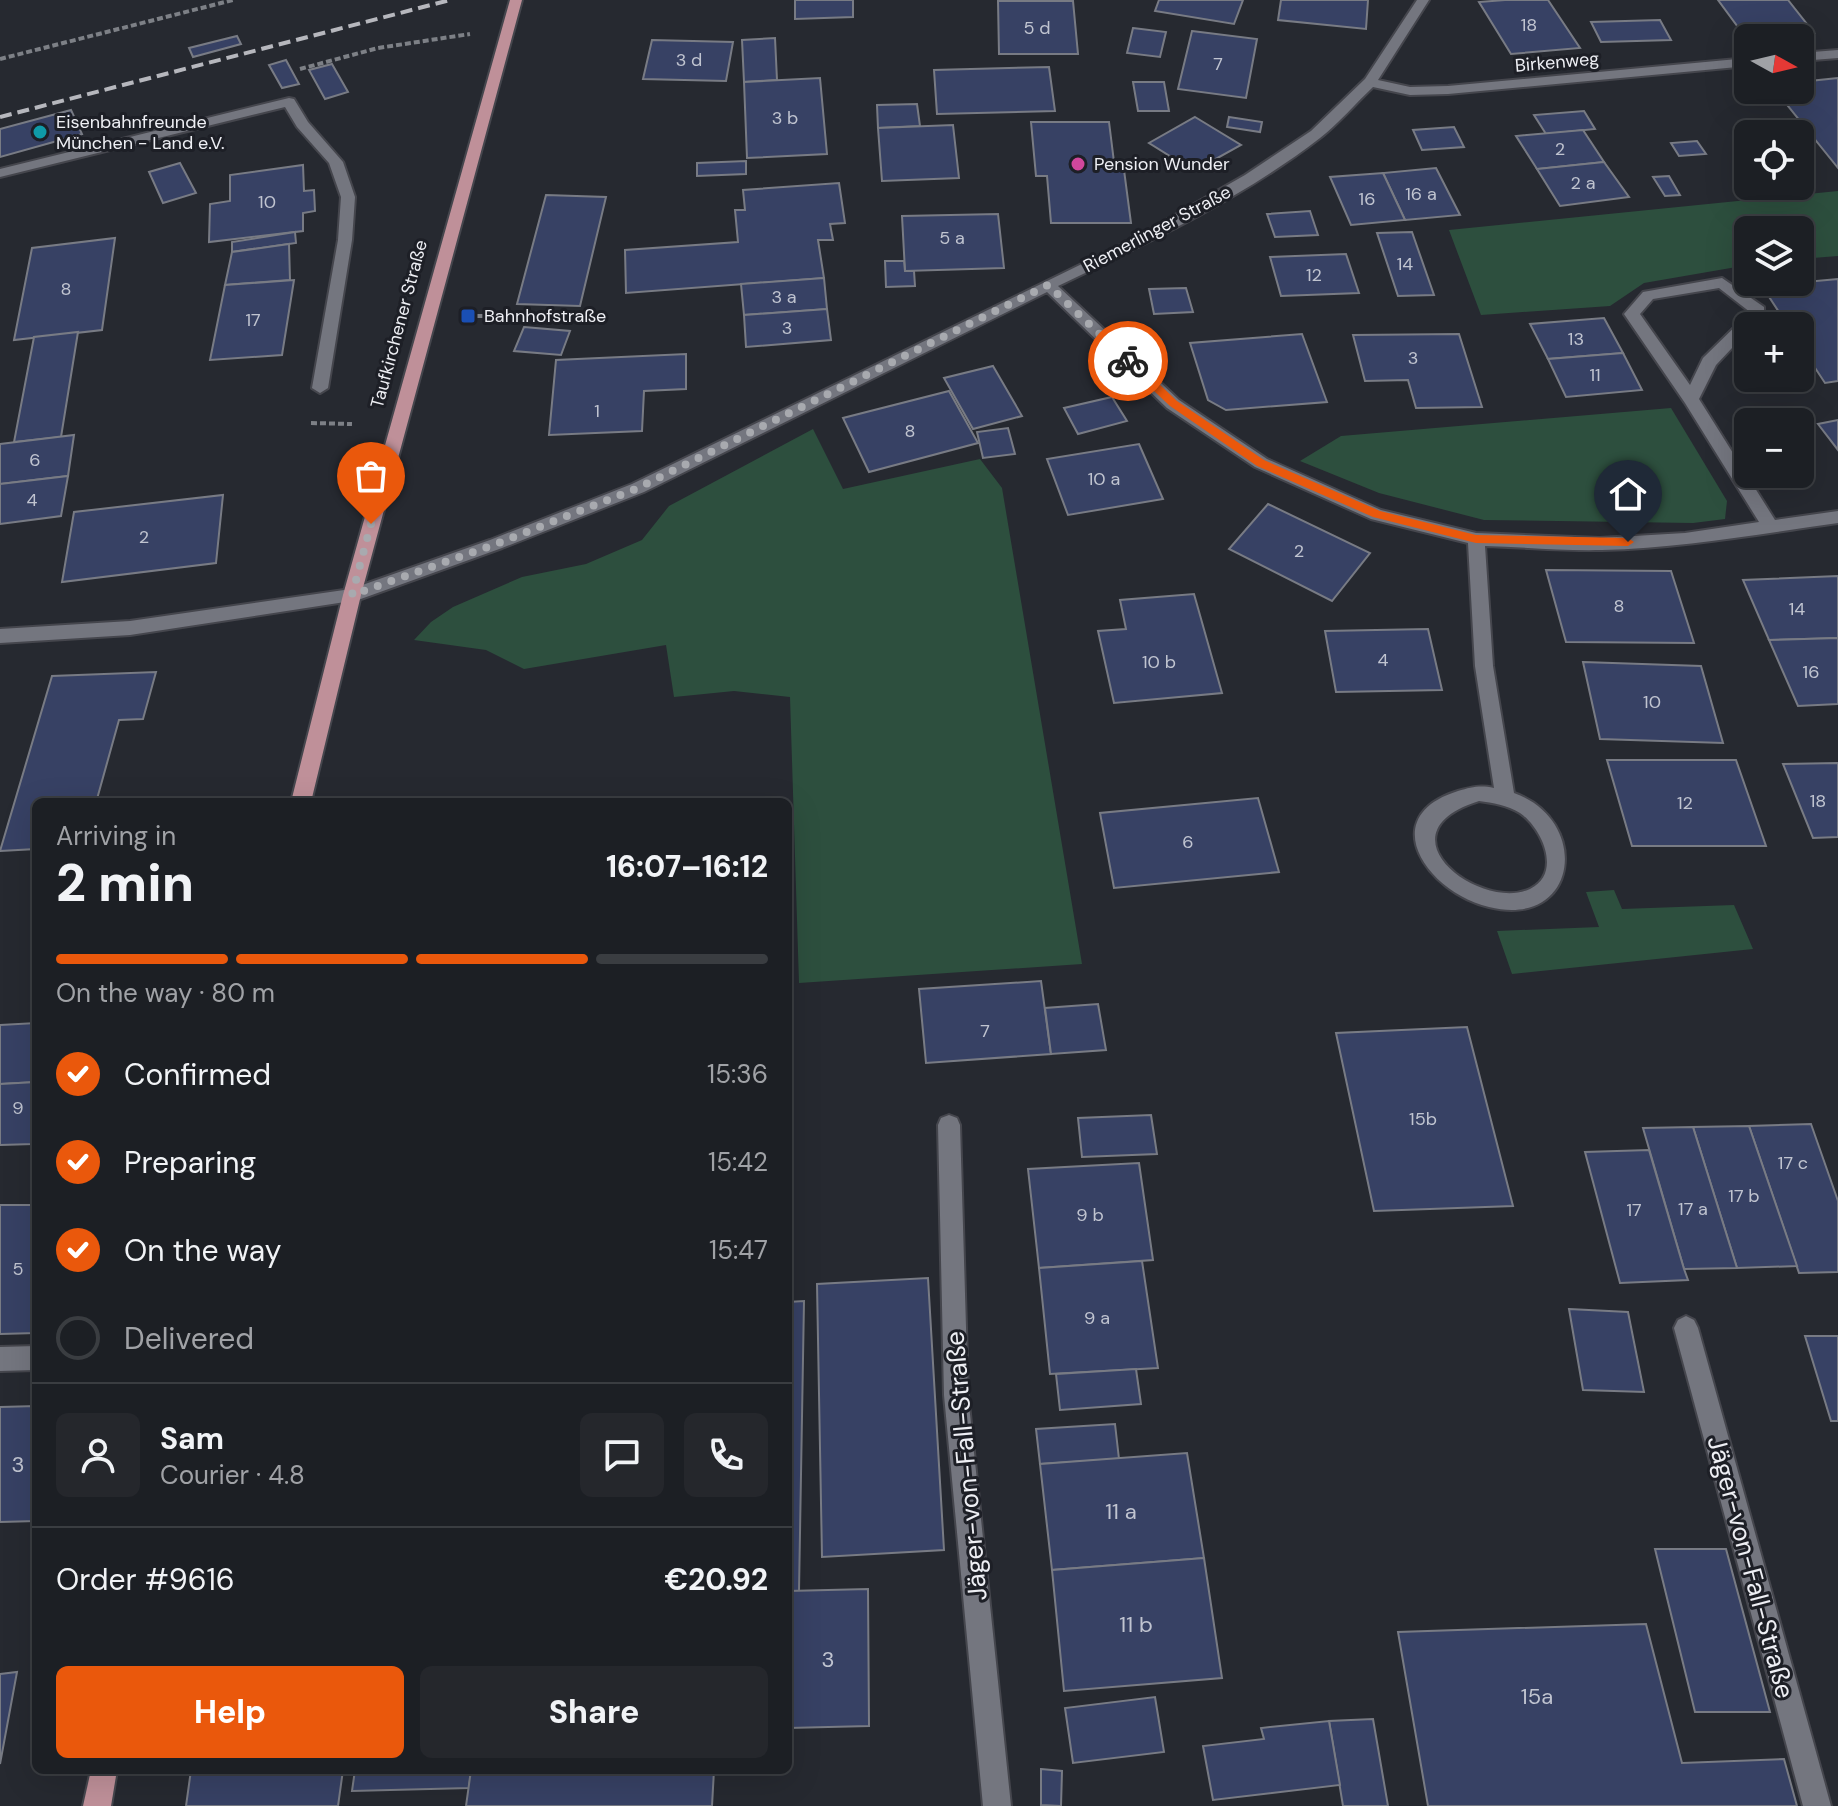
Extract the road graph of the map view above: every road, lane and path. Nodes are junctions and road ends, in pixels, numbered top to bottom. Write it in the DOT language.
graph roads {
  1 [pos="233,0"];
  2 [pos="516,0"];
  3 [pos="1423,0"];
  4 [pos="458,35"];
  5 [pos="1838,54"];
  6 [pos="1814,56"];
  7 [pos="0,59"];
  8 [pos="1734,63"];
  9 [pos="1370,82"];
  10 [pos="289,102"];
  11 [pos="0,173"];
  12 [pos="1048,285"];
  13 [pos="468,316"];
  14 [pos="483,316"];
  15 [pos="320,388"];
  16 [pos="1691,399"];
  17 [pos="311,423"];
  18 [pos="352,424"];
  19 [pos="1838,517"];
  20 [pos="1772,529"];
  21 [pos="1476,539"];
  22 [pos="352,595"];
  23 [pos="0,636"];
  24 [pos="1505,797"];
  25 [pos="302,798"];
  26 [pos="949,1125"];
  27 [pos="1686,1328"];
  28 [pos="32,1358"];
  29 [pos="0,1359"];
  30 [pos="103,1774"];
  31 [pos="97,1806"];
  32 [pos="997,1806"];
  33 [pos="1817,1806"];
  1 -- 7 [label="path"];
  2 -- 22 [label="main road, Taufkirchener Straße"];
  3 -- 9 [label="street, Riemerlinger Straße"];
  4 -- 10 [label="path"];
  5 -- 6 [label="street"];
  8 -- 9 [label="street, Birkenweg"];
  9 -- 12 [label="street, Riemerlinger Straße"];
  10 -- 11 [label="street"];
  10 -- 15 [label="street"];
  12 -- 21 [label="street"];
  12 -- 22 [label="street, Riemerlinger Straße"];
  13 -- 14 [label="path"];
  16 -- 16 [label="street"];
  16 -- 20 [label="street"];
  17 -- 18 [label="path"];
  19 -- 20 [label="street"];
  20 -- 21 [label="street"];
  21 -- 24 [label="street"];
  22 -- 23 [label="street"];
  22 -- 25 [label="main road, Taufkirchener Straße"];
  24 -- 24 [label="street"];
  26 -- 32 [label="street, Jäger-von-Fall-Straße"];
  27 -- 33 [label="street, Jäger-von-Fall-Straße"];
  28 -- 29 [label="street"];
  30 -- 31 [label="main road"];
}
